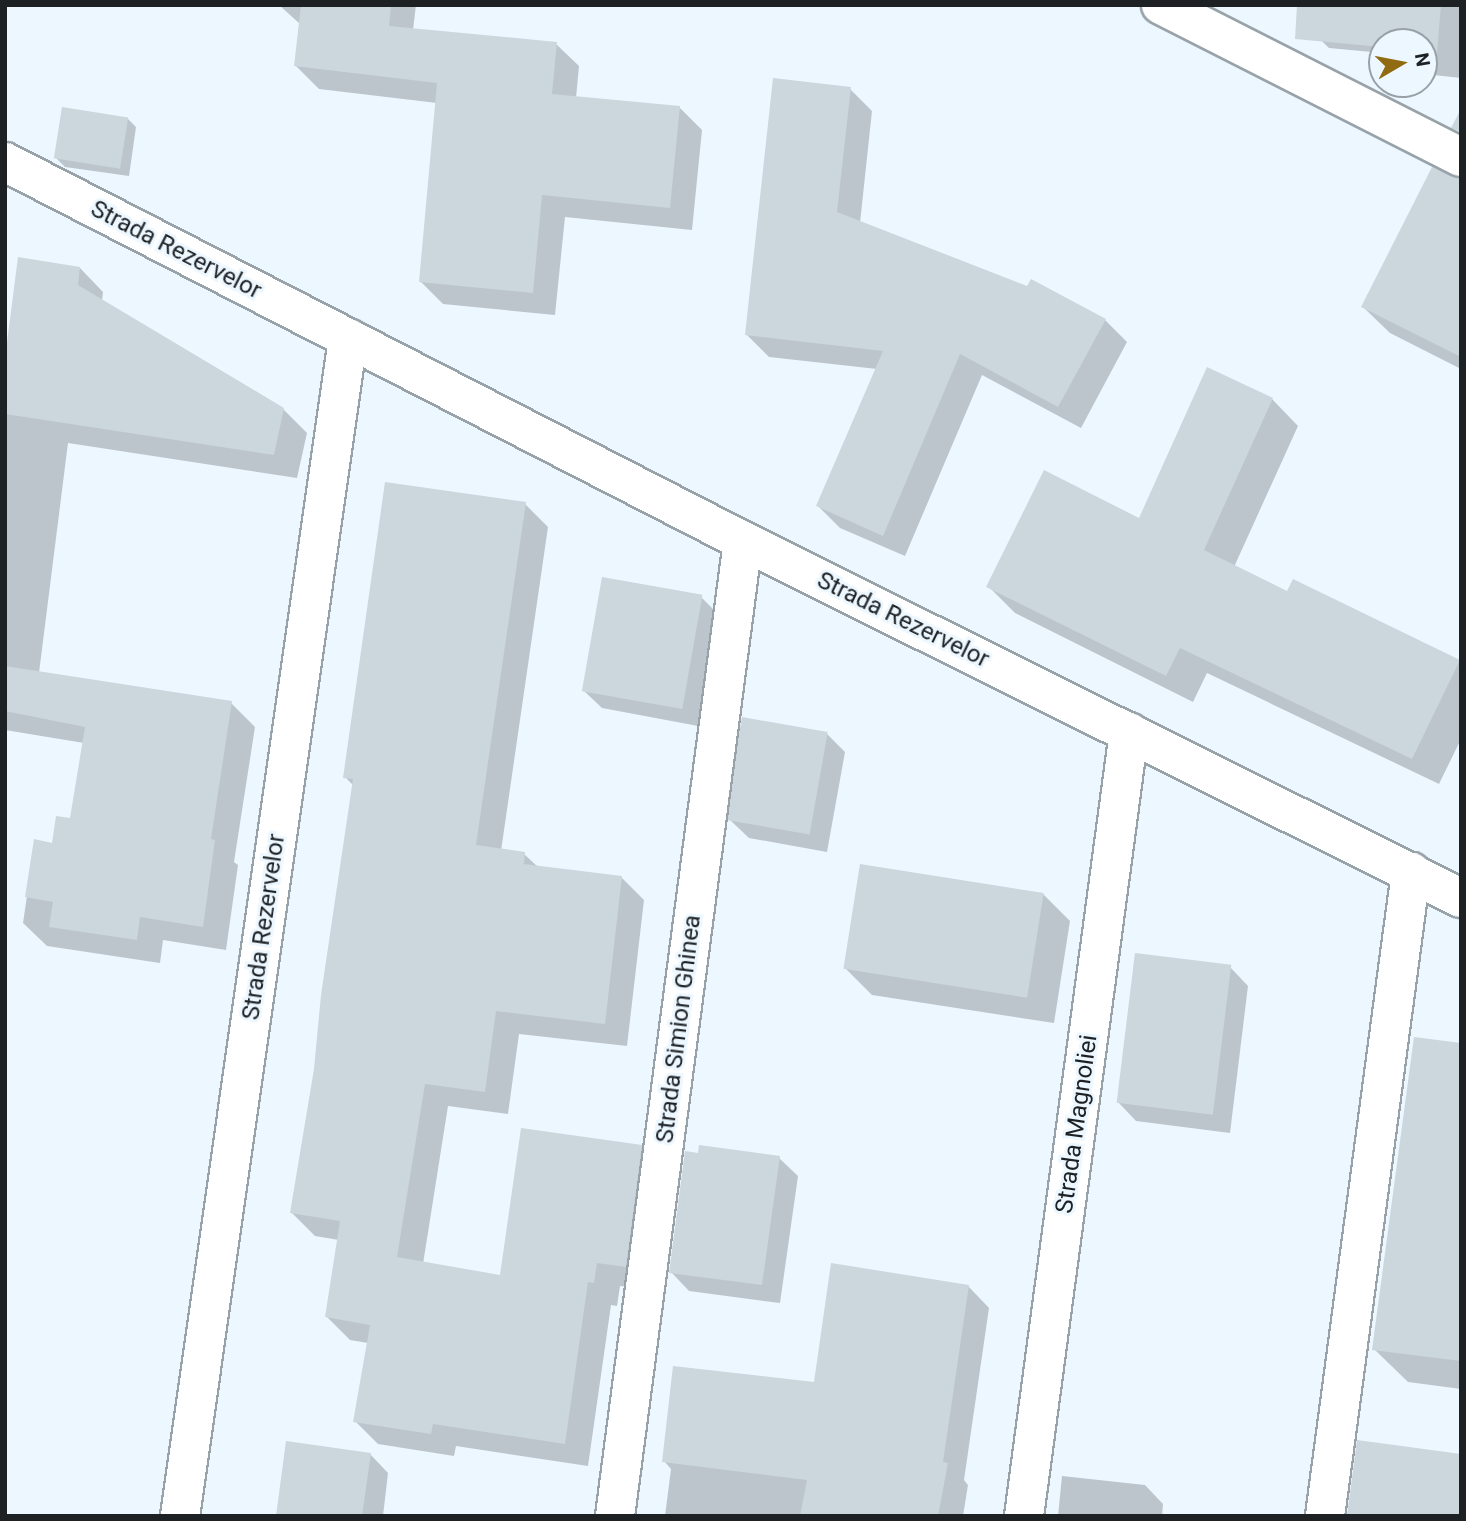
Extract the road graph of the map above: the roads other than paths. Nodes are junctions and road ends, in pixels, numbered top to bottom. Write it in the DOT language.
graph roads {
  1 [pos="1161,5"];
  2 [pos="1461,157"];
  3 [pos="5,162"];
  4 [pos="348,338"];
  5 [pos="743,541"];
  6 [pos="1129,732"];
  7 [pos="1411,872"];
  8 [pos="1461,898"];
  9 [pos="180,1516"];
  10 [pos="615,1516"];
  11 [pos="1024,1516"];
  12 [pos="1325,1516"];
  1 -- 2 [label="street"];
  3 -- 4 [label="street, Strada Rezervelor"];
  4 -- 5 [label="street, Strada Rezervelor"];
  4 -- 9 [label="street, Strada Rezervelor"];
  5 -- 6 [label="street, Strada Rezervelor"];
  5 -- 10 [label="street, Strada Simion Ghinea"];
  6 -- 7 [label="street, Strada Rezervelor"];
  6 -- 11 [label="street, Strada Magnoliei"];
  7 -- 8 [label="street, Strada Rezervelor"];
  7 -- 12 [label="street"];
}
